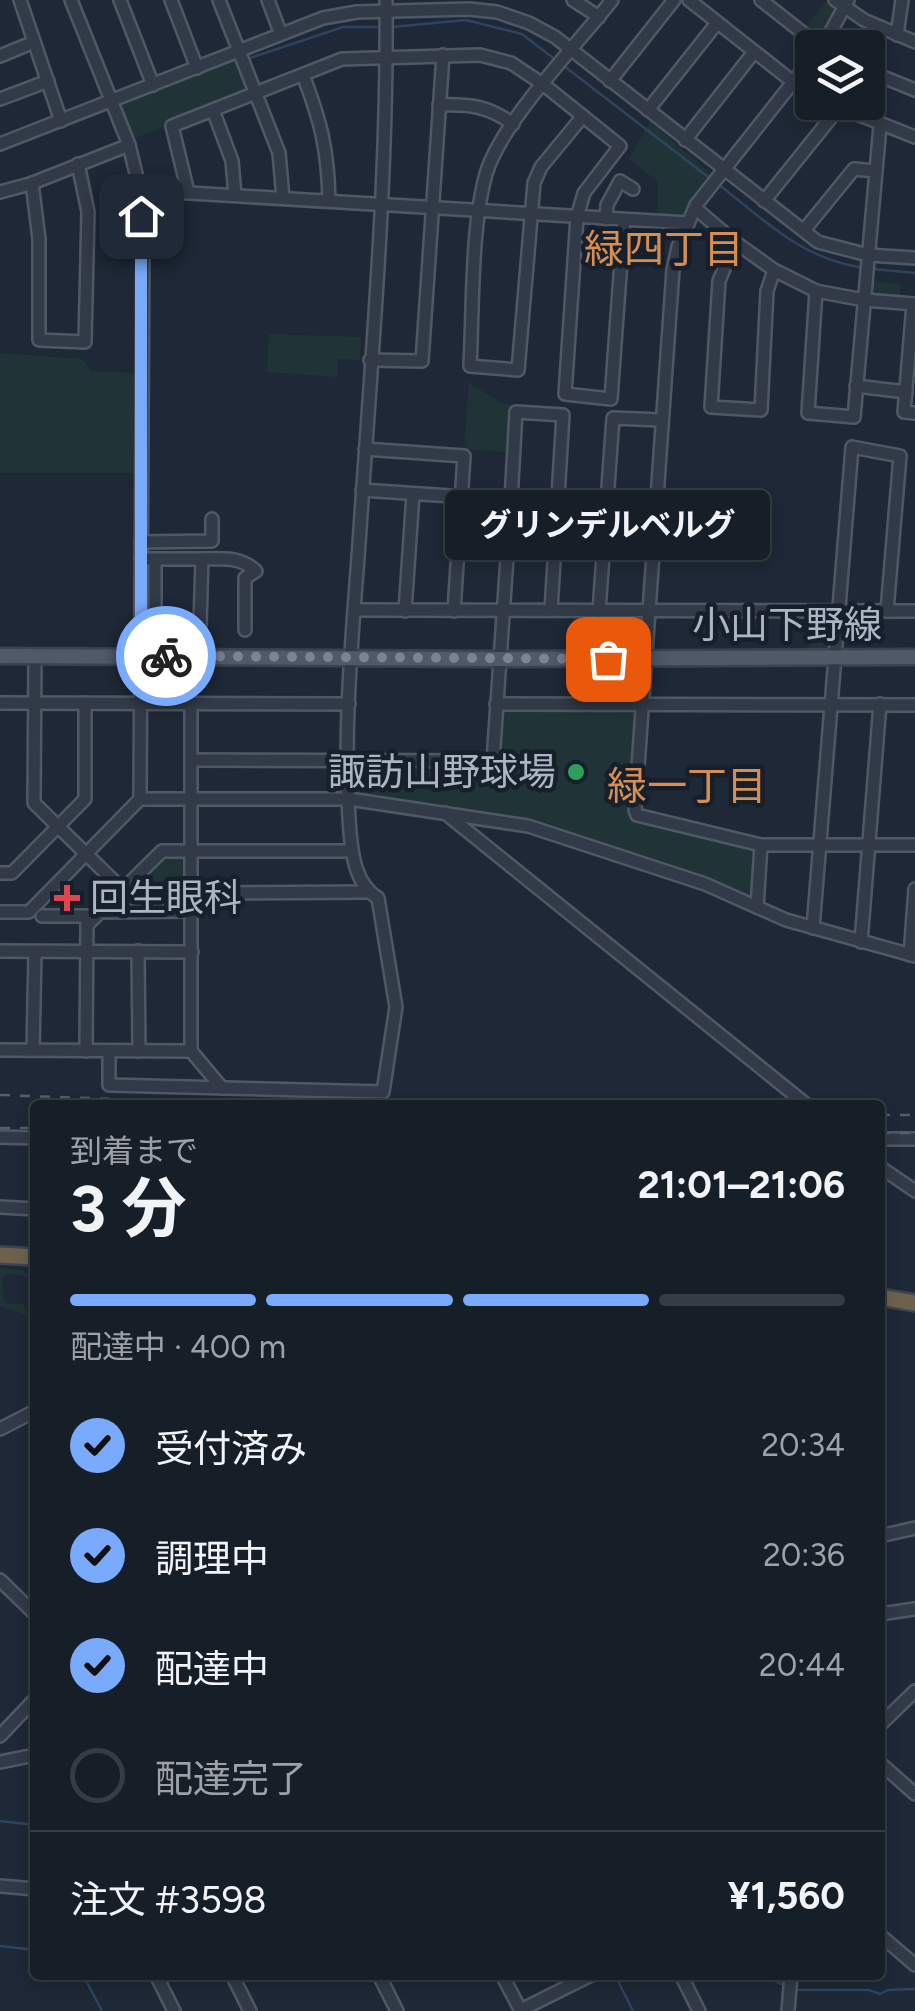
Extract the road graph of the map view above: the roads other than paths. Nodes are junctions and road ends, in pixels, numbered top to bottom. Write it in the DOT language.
graph roads {
  1 [pos="20,0"];
  2 [pos="70,0"];
  3 [pos="120,0"];
  4 [pos="171,0"];
  5 [pos="219,0"];
  6 [pos="268,0"];
  7 [pos="334,0"];
  8 [pos="573,0"];
  9 [pos="612,0"];
  10 [pos="674,0"];
  11 [pos="689,0"];
  12 [pos="762,0"];
  13 [pos="902,0"];
  14 [pos="843,3"];
  15 [pos="449,5"];
  16 [pos="497,6"];
  17 [pos="386,10"];
  18 [pos="335,15"];
  19 [pos="598,18"];
  20 [pos="717,22"];
  21 [pos="800,30"];
  22 [pos="830,30"];
  23 [pos="280,32"];
  24 [pos="898,35"];
  25 [pos="34,42"];
  26 [pos="915,42"];
  27 [pos="572,50"];
  28 [pos="239,51"];
  29 [pos="754,52"];
  30 [pos="442,55"];
  31 [pos="0,56"];
  32 [pos="386,56"];
  33 [pos="197,68"];
  34 [pos="302,75"];
  35 [pos="795,79"];
  36 [pos="885,79"];
  37 [pos="610,81"];
  38 [pos="48,82"];
  39 [pos="793,82"];
  40 [pos="153,85"];
  41 [pos="544,85"];
  42 [pos="915,90"];
  43 [pos="257,94"];
  44 [pos="0,99"];
  45 [pos="110,102"];
  46 [pos="439,106"];
  47 [pos="213,110"];
  48 [pos="648,110"];
  49 [pos="582,116"];
  50 [pos="822,120"];
  51 [pos="866,120"];
  52 [pos="62,121"];
  53 [pos="513,124"];
  54 [pos="880,126"];
  55 [pos="915,137"];
  56 [pos="686,140"];
  57 [pos="0,144"];
  58 [pos="128,145"];
  59 [pos="78,164"];
  60 [pos="727,168"];
  61 [pos="876,171"];
  62 [pos="32,183"];
  63 [pos="632,189"];
  64 [pos="140,190"];
  65 [pos="0,192"];
  66 [pos="188,192"];
  67 [pos="235,195"];
  68 [pos="283,198"];
  69 [pos="329,200"];
  70 [pos="764,201"];
  71 [pos="382,204"];
  72 [pos="433,207"];
  73 [pos="695,208"];
  74 [pos="480,210"];
  75 [pos="529,214"];
  76 [pos="577,217"];
  77 [pos="606,219"];
  78 [pos="624,220"];
  79 [pos="688,223"];
  80 [pos="804,229"];
  81 [pos="736,242"];
  82 [pos="868,255"];
  83 [pos="915,258"];
  84 [pos="774,270"];
  85 [pos="816,292"];
  86 [pos="864,300"];
  87 [pos="914,304"];
  88 [pos="370,360"];
  89 [pos="856,386"];
  90 [pos="906,392"];
  91 [pos="915,412"];
  92 [pos="662,420"];
  93 [pos="364,448"];
  94 [pos="362,490"];
  95 [pos="413,494"];
  96 [pos="461,498"];
  97 [pos="510,500"];
  98 [pos="555,503"];
  99 [pos="606,507"];
  100 [pos="655,511"];
  101 [pos="212,519"];
  102 [pos="141,542"];
  103 [pos="202,559"];
  104 [pos="148,560"];
  105 [pos="354,610"];
  106 [pos="405,610"];
  107 [pos="551,610"];
  108 [pos="599,610"];
  109 [pos="647,610"];
  110 [pos="887,610"];
  111 [pos="454,611"];
  112 [pos="502,611"];
  113 [pos="840,611"];
  114 [pos="915,611"];
  115 [pos="183,626"];
  116 [pos="154,628"];
  117 [pos="245,630"];
  118 [pos="0,656"];
  119 [pos="35,656"];
  120 [pos="141,656"];
  121 [pos="352,657"];
  122 [pos="915,657"];
  123 [pos="834,658"];
  124 [pos="498,659"];
  125 [pos="644,659"];
  126 [pos="0,703"];
  127 [pos="34,703"];
  128 [pos="84,703"];
  129 [pos="140,704"];
  130 [pos="191,704"];
  131 [pos="350,704"];
  132 [pos="496,704"];
  133 [pos="642,704"];
  134 [pos="831,704"];
  135 [pos="880,704"];
  136 [pos="915,704"];
  137 [pos="192,760"];
  138 [pos="349,760"];
  139 [pos="140,799"];
  140 [pos="192,799"];
  141 [pos="349,799"];
  142 [pos="445,813"];
  143 [pos="58,827"];
  144 [pos="820,844"];
  145 [pos="870,844"];
  146 [pos="760,845"];
  147 [pos="915,845"];
  148 [pos="192,851"];
  149 [pos="352,851"];
  150 [pos="86,854"];
  151 [pos="0,873"];
  152 [pos="915,889"];
  153 [pos="123,890"];
  154 [pos="369,892"];
  155 [pos="192,893"];
  156 [pos="758,907"];
  157 [pos="192,910"];
  158 [pos="0,912"];
  159 [pos="101,912"];
  160 [pos="42,916"];
  161 [pos="87,925"];
  162 [pos="813,928"];
  163 [pos="861,942"];
  164 [pos="0,951"];
  165 [pos="86,951"];
  166 [pos="138,951"];
  167 [pos="35,952"];
  168 [pos="192,952"];
  169 [pos="912,956"];
  170 [pos="0,1050"];
  171 [pos="33,1050"];
  172 [pos="86,1051"];
  173 [pos="109,1051"];
  174 [pos="139,1051"];
  175 [pos="191,1051"];
  176 [pos="222,1088"];
  177 [pos="801,1100"];
  178 [pos="0,1137"];
  179 [pos="30,1138"];
  180 [pos="885,1139"];
  181 [pos="915,1139"];
  182 [pos="885,1170"];
  183 [pos="915,1191"];
  184 [pos="0,1208"];
  185 [pos="30,1210"];
  186 [pos="0,1255"];
  187 [pos="30,1257"];
  188 [pos="885,1298"];
  189 [pos="915,1303"];
  190 [pos="30,1414"];
  191 [pos="0,1429"];
  192 [pos="915,1528"];
  193 [pos="885,1535"];
  194 [pos="0,1580"];
  195 [pos="30,1609"];
  196 [pos="915,1609"];
  197 [pos="885,1613"];
  198 [pos="915,1691"];
  199 [pos="30,1703"];
  200 [pos="885,1720"];
  201 [pos="0,1736"];
  202 [pos="30,1756"];
  203 [pos="0,1762"];
  204 [pos="885,1767"];
  205 [pos="915,1794"];
  206 [pos="0,1886"];
  207 [pos="30,1888"];
  208 [pos="885,1939"];
  209 [pos="915,1965"];
  210 [pos="158,1980"];
  211 [pos="234,1980"];
  212 [pos="381,1980"];
  213 [pos="505,1980"];
  214 [pos="580,1980"];
  215 [pos="683,1980"];
  216 [pos="791,1980"];
  217 [pos="174,2011"];
  218 [pos="250,2011"];
  219 [pos="397,2011"];
  220 [pos="521,2011"];
  221 [pos="698,2011"];
  222 [pos="788,2011"];
  1 -- 25 [label="street"];
  2 -- 45 [label="street"];
  3 -- 40 [label="street"];
  4 -- 33 [label="street"];
  5 -- 28 [label="street"];
  6 -- 23 [label="street"];
  7 -- 18 [label="street"];
  8 -- 19 [label="street"];
  9 -- 19 [label="street"];
  10 -- 37 [label="street"];
  11 -- 20 [label="street"];
  12 -- 21 [label="street"];
  13 -- 24 [label="street"];
  14 -- 22 [label="street"];
  14 -- 24 [label="street"];
  15 -- 16 [label="street"];
  15 -- 17 [label="street"];
  16 -- 27 [label="street"];
  17 -- 18 [label="street"];
  17 -- 32 [label="street"];
  18 -- 23 [label="street"];
  19 -- 27 [label="street"];
  20 -- 29 [label="street"];
  20 -- 48 [label="street"];
  23 -- 28 [label="street"];
  24 -- 26 [label="street"];
  25 -- 31 [label="street"];
  25 -- 38 [label="street"];
  27 -- 37 [label="street"];
  27 -- 41 [label="street"];
  28 -- 33 [label="street"];
  28 -- 43 [label="street"];
  29 -- 39 [label="street"];
  29 -- 56 [label="street"];
  30 -- 32 [label="street"];
  30 -- 41 [label="street"];
  30 -- 46 [label="street"];
  32 -- 34 [label="street"];
  32 -- 71 [label="street"];
  33 -- 40 [label="street"];
  34 -- 43 [label="street"];
  34 -- 69 [label="street"];
  35 -- 39 [label="street"];
  36 -- 42 [label="street"];
  37 -- 48 [label="street"];
  38 -- 44 [label="street"];
  38 -- 52 [label="street"];
  39 -- 60 [label="street"];
  40 -- 45 [label="street"];
  41 -- 49 [label="street"];
  41 -- 53 [label="street"];
  43 -- 47 [label="street"];
  43 -- 68 [label="street"];
  45 -- 52 [label="street"];
  45 -- 58 [label="street"];
  46 -- 53 [label="street"];
  46 -- 72 [label="street"];
  47 -- 66 [label="street"];
  47 -- 67 [label="street"];
  48 -- 56 [label="street"];
  49 -- 75 [label="street"];
  49 -- 76 [label="street"];
  50 -- 70 [label="street"];
  51 -- 54 [label="street"];
  52 -- 57 [label="street"];
  53 -- 74 [label="street"];
  54 -- 55 [label="street"];
  54 -- 61 [label="street"];
  56 -- 60 [label="street"];
  58 -- 59 [label="street"];
  58 -- 64 [label="street"];
  59 -- 62 [label="street"];
  59 -- 62 [label="street"];
  60 -- 70 [label="street"];
  60 -- 73 [label="street"];
  61 -- 80 [label="street"];
  61 -- 82 [label="street"];
  62 -- 65 [label="street"];
  63 -- 77 [label="street"];
  64 -- 66 [label="street"];
  64 -- 102 [label="street"];
  66 -- 67 [label="street"];
  67 -- 68 [label="street"];
  68 -- 69 [label="street"];
  69 -- 71 [label="street"];
  70 -- 80 [label="street"];
  71 -- 72 [label="street"];
  71 -- 88 [label="street"];
  72 -- 74 [label="street"];
  72 -- 88 [label="street"];
  73 -- 79 [label="street"];
  73 -- 81 [label="street"];
  74 -- 75 [label="street"];
  74 -- 75 [label="street"];
  75 -- 76 [label="street"];
  76 -- 77 [label="street"];
  76 -- 78 [label="street"];
  77 -- 78 [label="street"];
  78 -- 79 [label="street"];
  79 -- 92 [label="street"];
  80 -- 82 [label="street"];
  81 -- 84 [label="street"];
  81 -- 84 [label="street"];
  82 -- 83 [label="street"];
  82 -- 86 [label="street"];
  84 -- 85 [label="street"];
  85 -- 86 [label="street"];
  85 -- 89 [label="street"];
  86 -- 87 [label="street"];
  86 -- 89 [label="street"];
  87 -- 90 [label="street"];
  88 -- 93 [label="street"];
  89 -- 90 [label="street"];
  90 -- 91 [label="street"];
  92 -- 99 [label="street"];
  92 -- 100 [label="street"];
  93 -- 94 [label="street"];
  93 -- 96 [label="street"];
  94 -- 95 [label="street"];
  94 -- 105 [label="street"];
  95 -- 96 [label="street"];
  95 -- 106 [label="street"];
  96 -- 97 [label="street"];
  96 -- 111 [label="street"];
  97 -- 98 [label="street"];
  97 -- 98 [label="street"];
  97 -- 112 [label="street"];
  98 -- 99 [label="street"];
  98 -- 107 [label="street"];
  99 -- 100 [label="street"];
  99 -- 108 [label="street"];
  100 -- 109 [label="street"];
  101 -- 102 [label="street"];
  102 -- 104 [label="street"];
  103 -- 104 [label="street"];
  103 -- 115 [label="street"];
  103 -- 117 [label="street"];
  104 -- 116 [label="street"];
  104 -- 120 [label="street"];
  105 -- 106 [label="street"];
  105 -- 121 [label="street"];
  106 -- 111 [label="street"];
  107 -- 108 [label="street"];
  107 -- 112 [label="street"];
  108 -- 109 [label="street"];
  109 -- 113 [label="street"];
  109 -- 125 [label="street"];
  110 -- 113 [label="street"];
  110 -- 113 [label="street"];
  110 -- 114 [label="street"];
  111 -- 112 [label="street"];
  112 -- 124 [label="street"];
  113 -- 123 [label="street"];
  118 -- 119 [label="main road, 小山下野線"];
  119 -- 120 [label="main road, 小山下野線"];
  119 -- 127 [label="street"];
  120 -- 121 [label="main road, 小山下野線"];
  120 -- 129 [label="street"];
  121 -- 124 [label="main road, 小山下野線"];
  121 -- 131 [label="street"];
  122 -- 123 [label="main road, 小山下野線"];
  123 -- 125 [label="main road, 小山下野線"];
  123 -- 134 [label="street"];
  124 -- 125 [label="main road, 小山下野線"];
  124 -- 132 [label="street"];
  125 -- 133 [label="street"];
  126 -- 127 [label="street"];
  127 -- 128 [label="street"];
  127 -- 143 [label="street"];
  128 -- 129 [label="street"];
  128 -- 143 [label="street"];
  129 -- 130 [label="street"];
  129 -- 139 [label="street"];
  130 -- 131 [label="street"];
  130 -- 137 [label="street"];
  131 -- 138 [label="street"];
  132 -- 133 [label="street"];
  132 -- 138 [label="street"];
  133 -- 134 [label="street"];
  133 -- 146 [label="street"];
  134 -- 135 [label="street"];
  134 -- 144 [label="street"];
  135 -- 136 [label="street"];
  135 -- 145 [label="street"];
  137 -- 138 [label="street"];
  137 -- 140 [label="street"];
  138 -- 141 [label="street"];
  139 -- 140 [label="street"];
  139 -- 150 [label="street"];
  140 -- 141 [label="street"];
  140 -- 148 [label="street"];
  141 -- 142 [label="street"];
  141 -- 149 [label="street"];
  142 -- 156 [label="street"];
  142 -- 177 [label="street"];
  143 -- 150 [label="street"];
  143 -- 151 [label="street"];
  144 -- 145 [label="street"];
  144 -- 146 [label="street"];
  144 -- 162 [label="street"];
  145 -- 147 [label="street"];
  145 -- 163 [label="street"];
  146 -- 156 [label="street"];
  148 -- 149 [label="street"];
  148 -- 153 [label="street"];
  148 -- 155 [label="street"];
  149 -- 154 [label="street"];
  150 -- 153 [label="street"];
  150 -- 158 [label="street"];
  152 -- 169 [label="street"];
  153 -- 159 [label="street"];
  154 -- 155 [label="street"];
  154 -- 176 [label="street"];
  155 -- 157 [label="street"];
  156 -- 162 [label="street"];
  157 -- 159 [label="street"];
  157 -- 168 [label="street"];
  159 -- 161 [label="street"];
  160 -- 161 [label="street"];
  161 -- 165 [label="street"];
  162 -- 163 [label="street"];
  163 -- 169 [label="street"];
  164 -- 167 [label="street"];
  165 -- 166 [label="street"];
  165 -- 167 [label="street"];
  165 -- 172 [label="street"];
  166 -- 168 [label="street"];
  166 -- 174 [label="street"];
  167 -- 171 [label="street"];
  168 -- 175 [label="street"];
  170 -- 171 [label="street"];
  171 -- 172 [label="street"];
  172 -- 173 [label="street"];
  173 -- 174 [label="street"];
  173 -- 176 [label="street"];
  174 -- 175 [label="street"];
  175 -- 176 [label="street"];
  178 -- 179 [label="street"];
  180 -- 181 [label="street"];
  182 -- 183 [label="street"];
  184 -- 185 [label="street"];
  186 -- 187 [label="highway"];
  188 -- 189 [label="highway"];
  190 -- 191 [label="street"];
  192 -- 193 [label="street"];
  194 -- 195 [label="street"];
  196 -- 197 [label="street"];
  198 -- 200 [label="street"];
  199 -- 201 [label="street"];
  202 -- 203 [label="street"];
  204 -- 205 [label="street"];
  206 -- 207 [label="street"];
  208 -- 209 [label="street"];
  210 -- 217 [label="street"];
  211 -- 218 [label="street"];
  212 -- 219 [label="street"];
  213 -- 220 [label="street"];
  214 -- 220 [label="street"];
  215 -- 221 [label="street"];
  216 -- 222 [label="street"];
}
